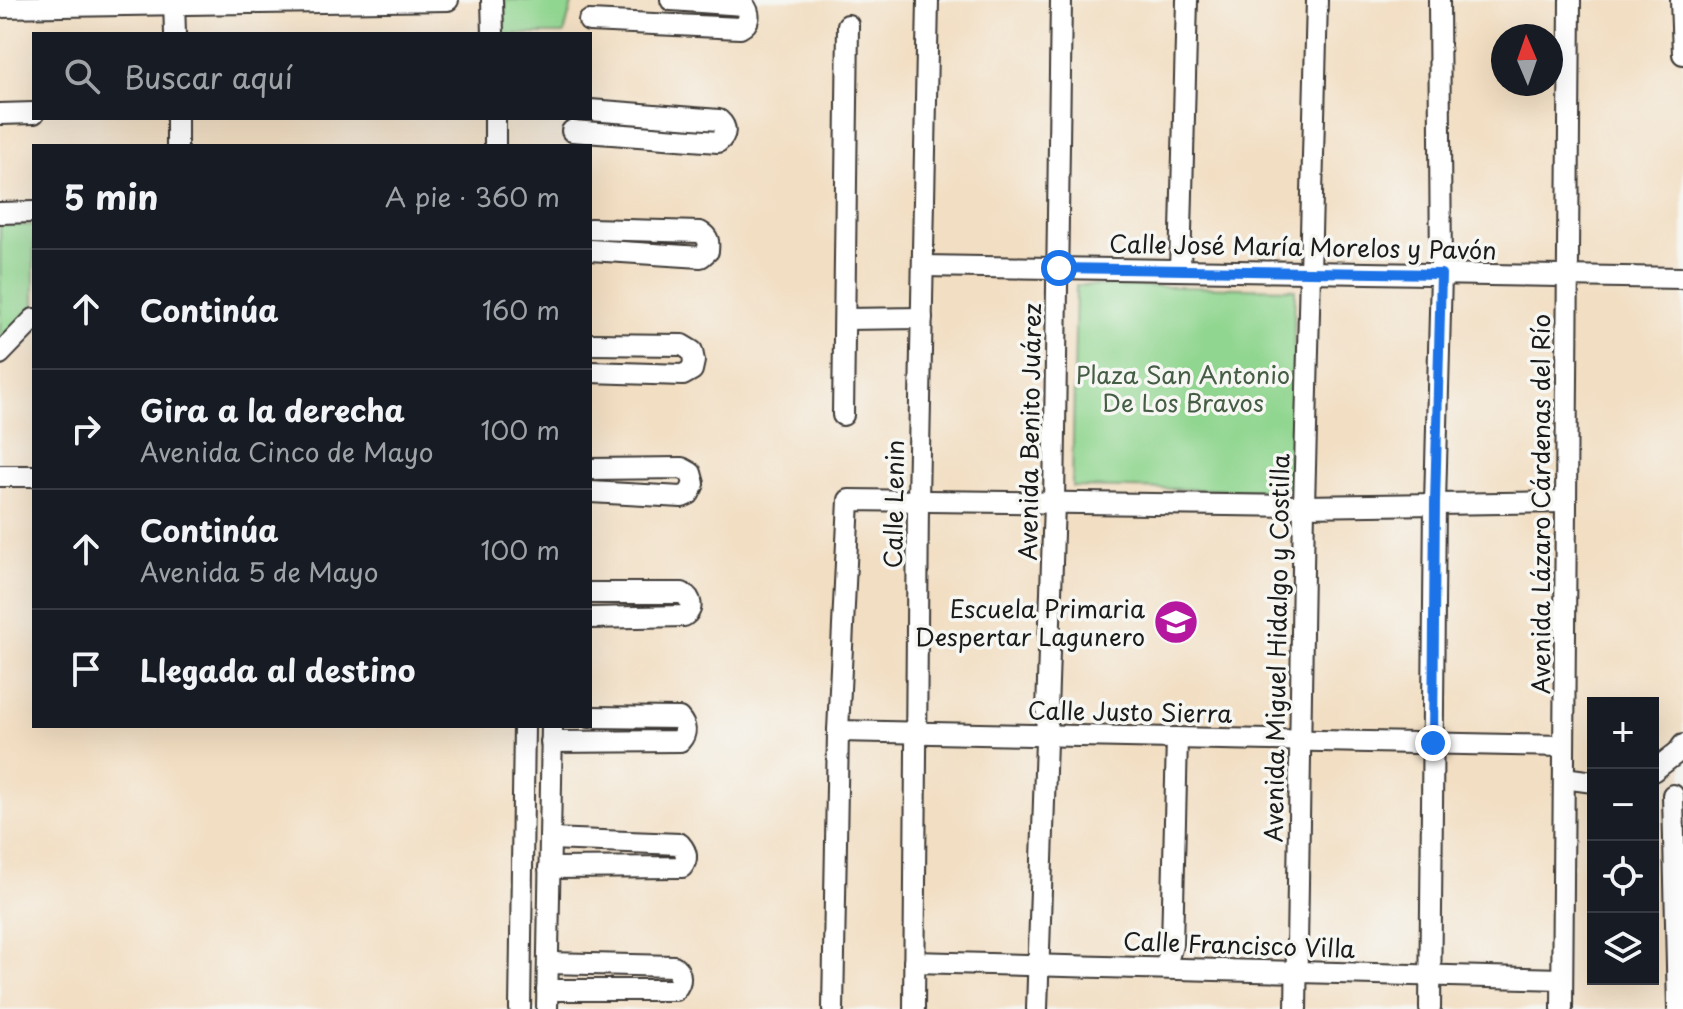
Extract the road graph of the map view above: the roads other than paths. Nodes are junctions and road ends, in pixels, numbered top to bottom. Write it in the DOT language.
graph roads {
  1 [pos="448,0"];
  2 [pos="492,0"];
  3 [pos="594,0"];
  4 [pos="671,0"];
  5 [pos="928,0"];
  6 [pos="1061,0"];
  7 [pos="1187,0"];
  8 [pos="1317,0"];
  9 [pos="1439,0"];
  10 [pos="1570,0"];
  11 [pos="1681,0"];
  12 [pos="174,2"];
  13 [pos="0,7"];
  14 [pos="848,25"];
  15 [pos="588,28"];
  16 [pos="175,32"];
  17 [pos="493,32"];
  18 [pos="1683,54"];
  19 [pos="592,110"];
  20 [pos="32,113"];
  21 [pos="0,114"];
  22 [pos="177,120"];
  23 [pos="495,120"];
  24 [pos="572,132"];
  25 [pos="177,144"];
  26 [pos="495,144"];
  27 [pos="32,212"];
  28 [pos="0,213"];
  29 [pos="592,229"];
  30 [pos="592,250"];
  31 [pos="923,266"];
  32 [pos="1059,268"];
  33 [pos="1180,270"];
  34 [pos="1311,272"];
  35 [pos="1441,274"];
  36 [pos="1568,276"];
  37 [pos="1683,278"];
  38 [pos="922,318"];
  39 [pos="845,319"];
  40 [pos="32,321"];
  41 [pos="592,344"];
  42 [pos="0,354"];
  43 [pos="592,372"];
  44 [pos="843,415"];
  45 [pos="592,469"];
  46 [pos="0,476"];
  47 [pos="32,476"];
  48 [pos="592,492"];
  49 [pos="918,501"];
  50 [pos="1566,502"];
  51 [pos="1054,503"];
  52 [pos="1435,503"];
  53 [pos="1304,506"];
  54 [pos="592,593"];
  55 [pos="592,618"];
  56 [pos="592,717"];
  57 [pos="524,728"];
  58 [pos="838,731"];
  59 [pos="917,733"];
  60 [pos="552,734"];
  61 [pos="1047,735"];
  62 [pos="1177,738"];
  63 [pos="1301,740"];
  64 [pos="1433,743"];
  65 [pos="1683,745"];
  66 [pos="1564,746"];
  67 [pos="1656,769"];
  68 [pos="1564,778"];
  69 [pos="1587,781"];
  70 [pos="1673,795"];
  71 [pos="557,840"];
  72 [pos="1678,841"];
  73 [pos="556,868"];
  74 [pos="1680,940"];
  75 [pos="914,962"];
  76 [pos="548,963"];
  77 [pos="1040,965"];
  78 [pos="1165,968"];
  79 [pos="1296,972"];
  80 [pos="1431,975"];
  81 [pos="1562,979"];
  82 [pos="547,1000"];
  83 [pos="520,1009"];
  84 [pos="833,1009"];
  85 [pos="914,1009"];
  86 [pos="1037,1009"];
  87 [pos="1296,1009"];
  88 [pos="1430,1009"];
  89 [pos="1562,1009"];
  90 [pos="1678,1009"];
  1 -- 12 [label="street"];
  2 -- 17 [label="street"];
  3 -- 15 [label="street"];
  4 -- 15 [label="street"];
  5 -- 31 [label="street, Calle Lenin"];
  6 -- 32 [label="street, Avenida Benito Juárez"];
  7 -- 33 [label="street"];
  8 -- 34 [label="street, Avenida Miguel Hidalgo y Costilla"];
  9 -- 35 [label="street"];
  10 -- 36 [label="street, Avenida Lázaro Cárdenas del Río"];
  11 -- 18 [label="street"];
  12 -- 13 [label="street"];
  12 -- 16 [label="street"];
  14 -- 39 [label="street"];
  19 -- 24 [label="street"];
  20 -- 21 [label="street"];
  22 -- 25 [label="street"];
  23 -- 26 [label="street"];
  27 -- 28 [label="street"];
  29 -- 30 [label="street"];
  31 -- 32 [label="street, Calle José María Morelos y Pavón"];
  31 -- 38 [label="street, Calle Lenin"];
  32 -- 33 [label="street, Calle José María Morelos y Pavón"];
  32 -- 51 [label="street, Avenida Benito Juárez"];
  33 -- 34 [label="street, Calle José María Morelos y Pavón"];
  34 -- 35 [label="street, Calle José María Morelos y Pavón"];
  34 -- 53 [label="street, Avenida Miguel Hidalgo y Costilla"];
  35 -- 36 [label="street, Calle José María Morelos y Pavón"];
  35 -- 52 [label="street"];
  36 -- 37 [label="street, Calle José María Morelos y Pavón"];
  36 -- 50 [label="street, Avenida Lázaro Cárdenas del Río"];
  38 -- 39 [label="street"];
  38 -- 49 [label="street, Calle Lenin"];
  39 -- 44 [label="street"];
  40 -- 42 [label="street"];
  41 -- 43 [label="street"];
  45 -- 48 [label="street"];
  46 -- 47 [label="street"];
  49 -- 51 [label="street"];
  49 -- 58 [label="street"];
  49 -- 59 [label="street, Calle Lenin"];
  50 -- 52 [label="street"];
  50 -- 66 [label="street, Avenida Lázaro Cárdenas del Río"];
  51 -- 53 [label="street"];
  51 -- 61 [label="street, Avenida Benito Juárez"];
  52 -- 53 [label="street"];
  52 -- 64 [label="street"];
  53 -- 63 [label="street, Avenida Miguel Hidalgo y Costilla"];
  54 -- 55 [label="street"];
  56 -- 60 [label="street"];
  57 -- 83 [label="street"];
  58 -- 59 [label="street, Calle Justo Sierra"];
  58 -- 84 [label="street"];
  59 -- 61 [label="street, Calle Justo Sierra"];
  59 -- 75 [label="street, Calle Lenin"];
  60 -- 71 [label="street"];
  61 -- 62 [label="street, Calle Justo Sierra"];
  61 -- 77 [label="street, Avenida Benito Juárez"];
  62 -- 63 [label="street, Calle Justo Sierra"];
  62 -- 78 [label="street"];
  63 -- 64 [label="street, Calle Justo Sierra"];
  63 -- 79 [label="street, Avenida Miguel Hidalgo y Costilla"];
  64 -- 66 [label="street, Calle Justo Sierra"];
  64 -- 80 [label="street"];
  65 -- 67 [label="street"];
  66 -- 68 [label="street, Avenida Lázaro Cárdenas del Río"];
  68 -- 69 [label="street"];
  68 -- 81 [label="street, Avenida Lázaro Cárdenas del Río"];
  70 -- 72 [label="street"];
  71 -- 73 [label="street"];
  71 -- 73 [label="street"];
  72 -- 74 [label="street"];
  73 -- 76 [label="street"];
  74 -- 90 [label="street"];
  75 -- 77 [label="street, Calle Francisco Villa"];
  75 -- 85 [label="street, Calle Lenin"];
  76 -- 82 [label="street"];
  76 -- 82 [label="street"];
  77 -- 78 [label="street, Calle Francisco Villa"];
  77 -- 86 [label="street, Avenida Benito Juárez"];
  78 -- 79 [label="street, Calle Francisco Villa"];
  79 -- 80 [label="street, Calle Francisco Villa"];
  79 -- 87 [label="street, Avenida Miguel Hidalgo y Costilla"];
  80 -- 81 [label="street, Calle Francisco Villa"];
  80 -- 88 [label="street"];
  81 -- 89 [label="street, Avenida Lázaro Cárdenas del Río"];
}
